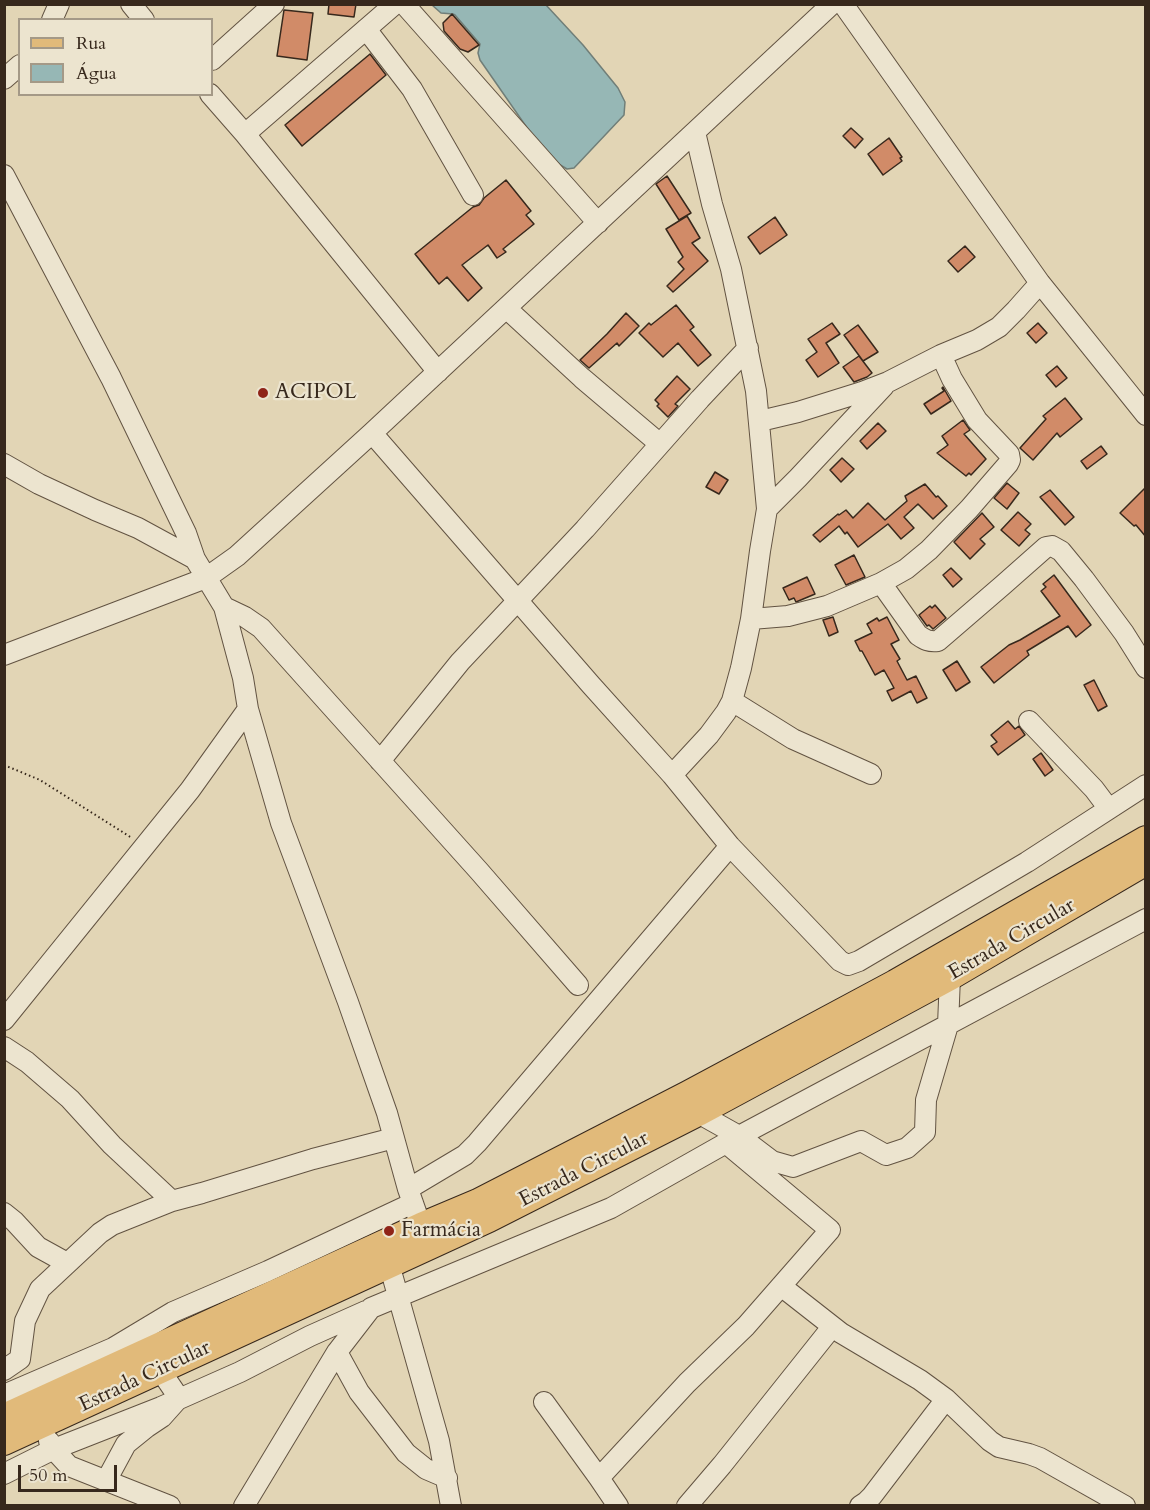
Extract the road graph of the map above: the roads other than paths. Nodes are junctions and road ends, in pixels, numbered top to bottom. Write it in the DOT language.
graph roads {
  1 [pos="59,4"];
  2 [pos="130,4"];
  3 [pos="395,4"];
  4 [pos="404,4"];
  5 [pos="832,4"];
  6 [pos="843,4"];
  7 [pos="268,7"];
  8 [pos="53,18"];
  9 [pos="142,18"];
  10 [pos="366,29"];
  11 [pos="213,59"];
  12 [pos="18,66"];
  13 [pos="4,79"];
  14 [pos="212,96"];
  15 [pos="695,132"];
  16 [pos="245,134"];
  17 [pos="4,175"];
  18 [pos="473,195"];
  19 [pos="598,223"];
  20 [pos="1040,283"];
  21 [pos="506,308"];
  22 [pos="747,348"];
  23 [pos="941,355"];
  24 [pos="438,372"];
  25 [pos="888,382"];
  26 [pos="1146,415"];
  27 [pos="760,421"];
  28 [pos="372,433"];
  29 [pos="660,444"];
  30 [pos="4,464"];
  31 [pos="767,509"];
  32 [pos="195,559"];
  33 [pos="206,578"];
  34 [pos="881,583"];
  35 [pos="518,600"];
  36 [pos="224,607"];
  37 [pos="752,619"];
  38 [pos="4,656"];
  39 [pos="1146,668"];
  40 [pos="732,701"];
  41 [pos="248,709"];
  42 [pos="1029,722"];
  43 [pos="380,761"];
  44 [pos="871,774"];
  45 [pos="672,775"];
  46 [pos="1146,785"];
  47 [pos="1108,809"];
  48 [pos="1146,839"];
  49 [pos="730,846"];
  50 [pos="1146,862"];
  51 [pos="1146,918"];
  52 [pos="950,977"];
  53 [pos="578,985"];
  54 [pos="4,1020"];
  55 [pos="948,1025"];
  56 [pos="4,1047"];
  57 [pos="698,1113"];
  58 [pos="394,1138"];
  59 [pos="733,1140"];
  60 [pos="171,1200"];
  61 [pos="414,1206"];
  62 [pos="4,1213"];
  63 [pos="67,1263"];
  64 [pos="389,1264"];
  65 [pos="781,1286"];
  66 [pos="398,1297"];
  67 [pos="371,1308"];
  68 [pos="832,1327"];
  69 [pos="337,1352"];
  70 [pos="12,1364"];
  71 [pos="160,1370"];
  72 [pos="179,1398"];
  73 [pos="946,1399"];
  74 [pos="544,1402"];
  75 [pos="11,1403"];
  76 [pos="40,1426"];
  77 [pos="4,1442"];
  78 [pos="54,1449"];
  79 [pos="4,1474"];
  80 [pos="447,1478"];
  81 [pos="599,1478"];
  82 [pos="106,1481"];
  83 [pos="139,1500"];
  84 [pos="170,1506"];
  85 [pos="244,1506"];
  86 [pos="451,1506"];
  87 [pos="618,1506"];
  88 [pos="687,1506"];
  89 [pos="860,1506"];
  90 [pos="1125,1506"];
  1 -- 8 [label="street"];
  2 -- 9 [label="street"];
  3 -- 10 [label="street"];
  4 -- 19 [label="street"];
  5 -- 15 [label="street"];
  6 -- 20 [label="street"];
  7 -- 11 [label="street"];
  10 -- 16 [label="street"];
  10 -- 18 [label="street"];
  12 -- 13 [label="street"];
  14 -- 16 [label="street"];
  15 -- 19 [label="street"];
  15 -- 22 [label="street"];
  16 -- 24 [label="street"];
  17 -- 32 [label="street"];
  19 -- 21 [label="street"];
  20 -- 23 [label="street"];
  20 -- 26 [label="street"];
  21 -- 24 [label="street"];
  21 -- 29 [label="street"];
  22 -- 27 [label="street"];
  22 -- 29 [label="street"];
  23 -- 25 [label="street"];
  23 -- 34 [label="street"];
  24 -- 28 [label="street"];
  25 -- 27 [label="street"];
  25 -- 31 [label="street"];
  27 -- 31 [label="street"];
  28 -- 33 [label="street"];
  28 -- 35 [label="street"];
  29 -- 35 [label="street"];
  30 -- 32 [label="street"];
  31 -- 37 [label="street"];
  32 -- 33 [label="street"];
  33 -- 36 [label="street"];
  33 -- 38 [label="street"];
  34 -- 37 [label="street"];
  34 -- 39 [label="street"];
  35 -- 43 [label="street"];
  35 -- 45 [label="street"];
  36 -- 41 [label="street"];
  36 -- 43 [label="street"];
  37 -- 40 [label="street"];
  40 -- 44 [label="street"];
  40 -- 45 [label="street"];
  41 -- 54 [label="street"];
  41 -- 58 [label="street"];
  42 -- 47 [label="street"];
  43 -- 53 [label="street"];
  45 -- 49 [label="street"];
  46 -- 47 [label="street"];
  47 -- 49 [label="street"];
  48 -- 61 [label="main road, Estrada Circular"];
  49 -- 61 [label="street"];
  50 -- 52 [label="main road, Estrada Circular"];
  51 -- 55 [label="street"];
  52 -- 55 [label="street"];
  52 -- 57 [label="main road, Estrada Circular"];
  55 -- 59 [label="street"];
  55 -- 59 [label="street"];
  56 -- 60 [label="street"];
  57 -- 59 [label="street"];
  57 -- 64 [label="main road, Estrada Circular"];
  58 -- 60 [label="street"];
  58 -- 61 [label="street"];
  59 -- 65 [label="street"];
  59 -- 66 [label="street"];
  60 -- 63 [label="street"];
  61 -- 75 [label="main road, Estrada Circular"];
  62 -- 63 [label="street"];
  63 -- 70 [label="street"];
  64 -- 66 [label="street"];
  64 -- 71 [label="main road, Estrada Circular"];
  65 -- 68 [label="street"];
  65 -- 81 [label="street"];
  66 -- 67 [label="street"];
  66 -- 80 [label="street"];
  67 -- 69 [label="street"];
  67 -- 72 [label="street"];
  68 -- 73 [label="street"];
  68 -- 88 [label="street"];
  69 -- 80 [label="street"];
  69 -- 85 [label="street"];
  70 -- 75 [label="street"];
  71 -- 72 [label="street"];
  71 -- 76 [label="main road, Estrada Circular"];
  72 -- 78 [label="street"];
  72 -- 82 [label="street"];
  73 -- 89 [label="street"];
  73 -- 90 [label="street"];
  74 -- 81 [label="street"];
  76 -- 77 [label="main road, Estrada Circular"];
  76 -- 78 [label="street"];
  78 -- 79 [label="street"];
  78 -- 82 [label="street"];
  80 -- 86 [label="street"];
  81 -- 87 [label="street"];
  82 -- 83 [label="street"];
  83 -- 84 [label="street"];
}
